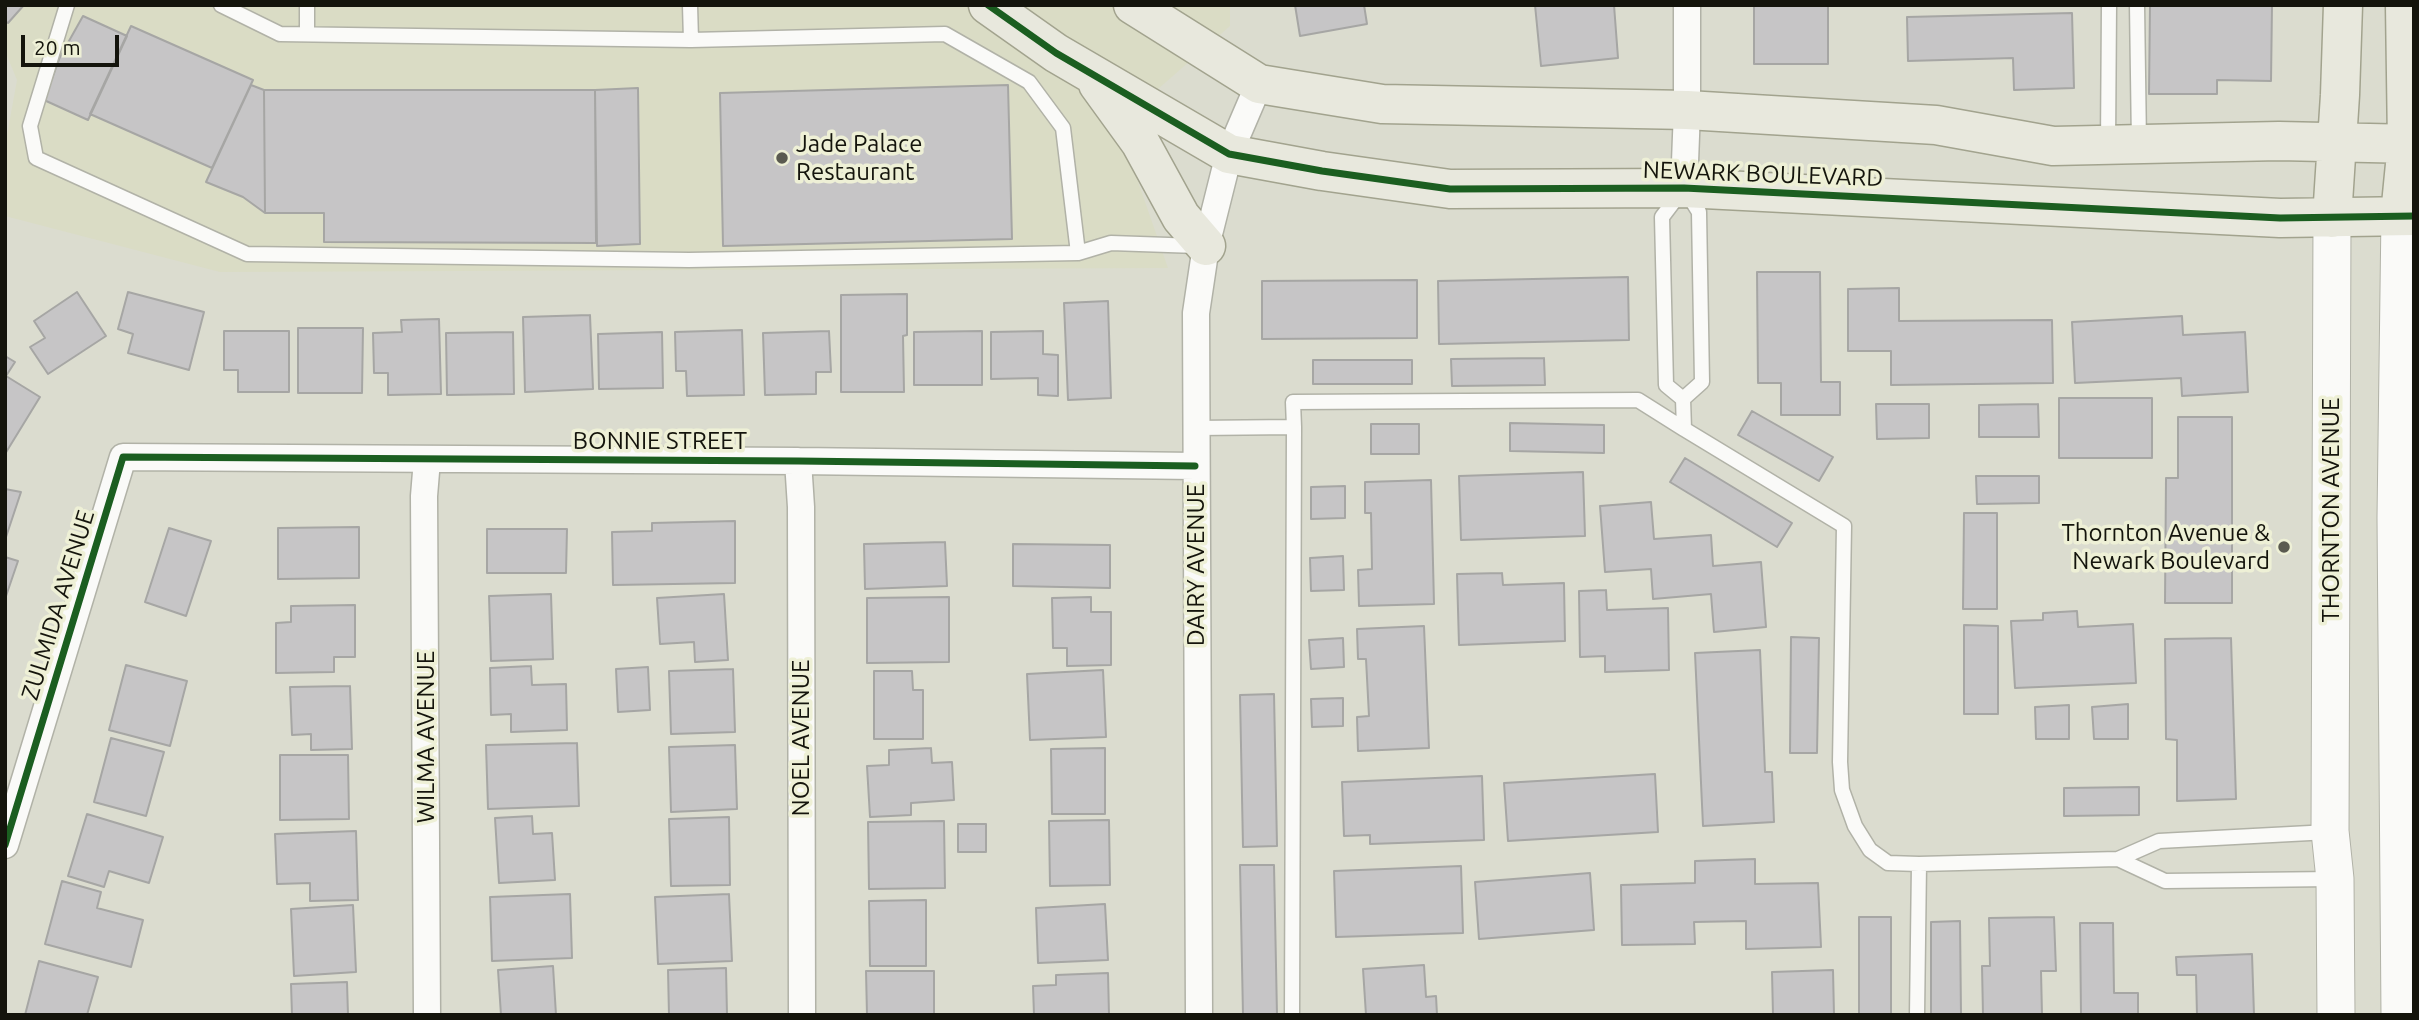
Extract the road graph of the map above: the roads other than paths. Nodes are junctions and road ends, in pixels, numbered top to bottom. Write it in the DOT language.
graph roads {
  1 [pos="67,5"];
  2 [pos="220,5"];
  3 [pos="307,5"];
  4 [pos="690,5"];
  5 [pos="988,5"];
  6 [pos="1133,5"];
  7 [pos="1686,5"];
  8 [pos="2109,5"];
  9 [pos="2137,5"];
  10 [pos="2343,5"];
  11 [pos="2405,5"];
  12 [pos="307,34"];
  13 [pos="691,40"];
  14 [pos="1091,73"];
  15 [pos="1259,83"];
  16 [pos="1687,110"];
  17 [pos="2337,142"];
  18 [pos="2410,144"];
  19 [pos="2124,145"];
  20 [pos="1229,154"];
  21 [pos="1684,188"];
  22 [pos="2407,216"];
  23 [pos="2332,218"];
  24 [pos="1206,246"];
  25 [pos="1078,253"];
  26 [pos="1683,399"];
  27 [pos="1294,427"];
  28 [pos="1196,428"];
  29 [pos="1684,429"];
  30 [pos="124,457"];
  31 [pos="427,460"];
  32 [pos="798,461"];
  33 [pos="1195,466"];
  34 [pos="2405,600"];
  35 [pos="2406,788"];
  36 [pos="2330,831"];
  37 [pos="5,845"];
  38 [pos="2118,859"];
  39 [pos="1919,864"];
  40 [pos="2335,879"];
  41 [pos="2404,1012"];
  42 [pos="427,1015"];
  43 [pos="802,1015"];
  44 [pos="1199,1015"];
  45 [pos="1292,1015"];
  46 [pos="1917,1015"];
  47 [pos="2336,1015"];
  1 -- 25 [label="lane"];
  2 -- 12 [label="lane"];
  3 -- 12 [label="lane"];
  4 -- 13 [label="lane"];
  5 -- 14 [label="main road, NEWARK BOULEVARD"];
  6 -- 15 [label="main road"];
  7 -- 16 [label="street"];
  8 -- 19 [label="lane"];
  9 -- 19 [label="lane"];
  10 -- 17 [label="main road, THORNTON AVENUE"];
  11 -- 18 [label="main road"];
  12 -- 13 [label="lane"];
  13 -- 25 [label="lane"];
  14 -- 20 [label="main road, NEWARK BOULEVARD"];
  14 -- 24 [label="main road"];
  15 -- 16 [label="main road"];
  15 -- 20 [label="street, DAIRY AVENUE"];
  16 -- 19 [label="main road"];
  16 -- 21 [label="street"];
  17 -- 18 [label="main road"];
  17 -- 19 [label="main road"];
  17 -- 23 [label="main road, THORNTON AVENUE"];
  18 -- 22 [label="main road"];
  20 -- 21 [label="main road, NEWARK BOULEVARD"];
  20 -- 24 [label="street, DAIRY AVENUE"];
  21 -- 23 [label="main road, NEWARK BOULEVARD"];
  21 -- 26 [label="lane"];
  21 -- 26 [label="lane"];
  22 -- 23 [label="main road, NEWARK BOULEVARD"];
  22 -- 34 [label="main road"];
  23 -- 36 [label="main road, THORNTON AVENUE"];
  24 -- 25 [label="lane"];
  24 -- 28 [label="street, DAIRY AVENUE"];
  26 -- 29 [label="lane"];
  27 -- 28 [label="lane"];
  27 -- 29 [label="lane"];
  27 -- 45 [label="lane"];
  28 -- 33 [label="street, DAIRY AVENUE"];
  29 -- 39 [label="lane"];
  30 -- 31 [label="street, BONNIE STREET"];
  30 -- 37 [label="street, ZULMIDA AVENUE"];
  31 -- 32 [label="street, BONNIE STREET"];
  31 -- 42 [label="street, WILMA AVENUE"];
  32 -- 33 [label="street, BONNIE STREET"];
  32 -- 43 [label="street, NOEL AVENUE"];
  33 -- 44 [label="street, DAIRY AVENUE"];
  34 -- 35 [label="main road"];
  35 -- 41 [label="main road"];
  36 -- 38 [label="lane"];
  36 -- 40 [label="main road, THORNTON AVENUE"];
  38 -- 39 [label="lane"];
  38 -- 40 [label="lane"];
  39 -- 46 [label="lane"];
  40 -- 47 [label="main road, THORNTON AVENUE"];
}
